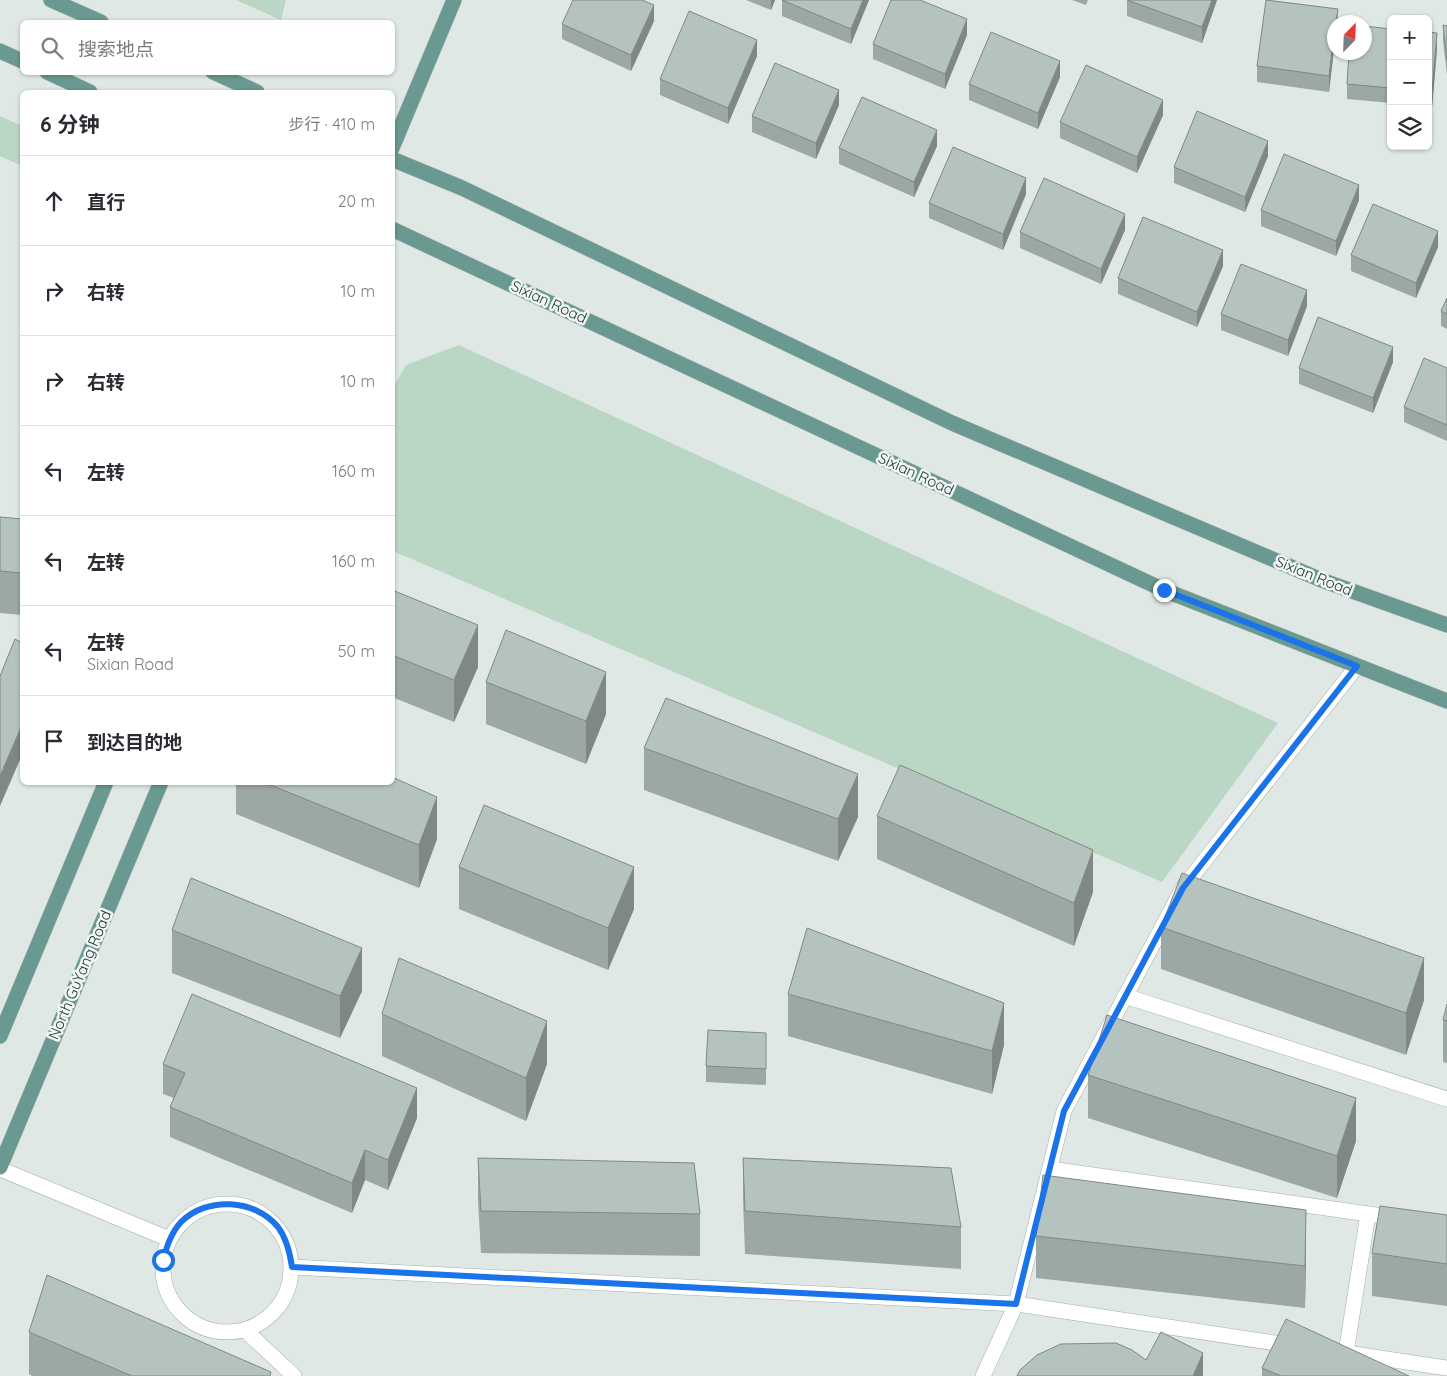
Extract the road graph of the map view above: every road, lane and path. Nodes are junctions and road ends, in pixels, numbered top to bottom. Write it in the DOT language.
graph roads {
  1 [pos="51,0"];
  2 [pos="454,0"];
  3 [pos="96,20"];
  4 [pos="0,51"];
  5 [pos="20,60"];
  6 [pos="53,75"];
  7 [pos="219,75"];
  8 [pos="86,90"];
  9 [pos="252,90"];
  10 [pos="395,141"];
  11 [pos="395,159"];
  12 [pos="395,229"];
  13 [pos="1447,625"];
  14 [pos="1357,666"];
  15 [pos="1447,701"];
  16 [pos="105,785"];
  17 [pos="160,785"];
  18 [pos="1125,996"];
  19 [pos="0,1036"];
  20 [pos="1447,1099"];
  21 [pos="0,1168"];
  22 [pos="1050,1169"];
  23 [pos="1368,1214"];
  24 [pos="1408,1219"];
  25 [pos="169,1240"];
  26 [pos="292,1267"];
  27 [pos="1016,1304"];
  28 [pos="246,1331"];
  29 [pos="1288,1345"];
  30 [pos="1307,1348"];
  31 [pos="1279,1360"];
  32 [pos="1447,1368"];
  33 [pos="294,1376"];
  34 [pos="983,1376"];
  1 -- 3 [label="main road"];
  2 -- 10 [label="main road"];
  4 -- 5 [label="main road"];
  6 -- 8 [label="main road"];
  7 -- 9 [label="main road"];
  11 -- 13 [label="main road, Sixian Road"];
  12 -- 14 [label="main road, Sixian Road"];
  14 -- 15 [label="main road, Sixian Road"];
  14 -- 18 [label="lane"];
  16 -- 19 [label="main road"];
  17 -- 21 [label="main road, North GuYang Road"];
  18 -- 20 [label="lane"];
  18 -- 22 [label="lane"];
  21 -- 25 [label="lane"];
  22 -- 23 [label="lane"];
  22 -- 27 [label="lane"];
  23 -- 24 [label="lane"];
  23 -- 32 [label="lane"];
  25 -- 26 [label="lane"];
  25 -- 28 [label="lane"];
  26 -- 27 [label="lane"];
  26 -- 28 [label="lane"];
  27 -- 29 [label="lane"];
  27 -- 34 [label="lane"];
  28 -- 33 [label="lane"];
  29 -- 30 [label="lane"];
  29 -- 31 [label="lane"];
}
